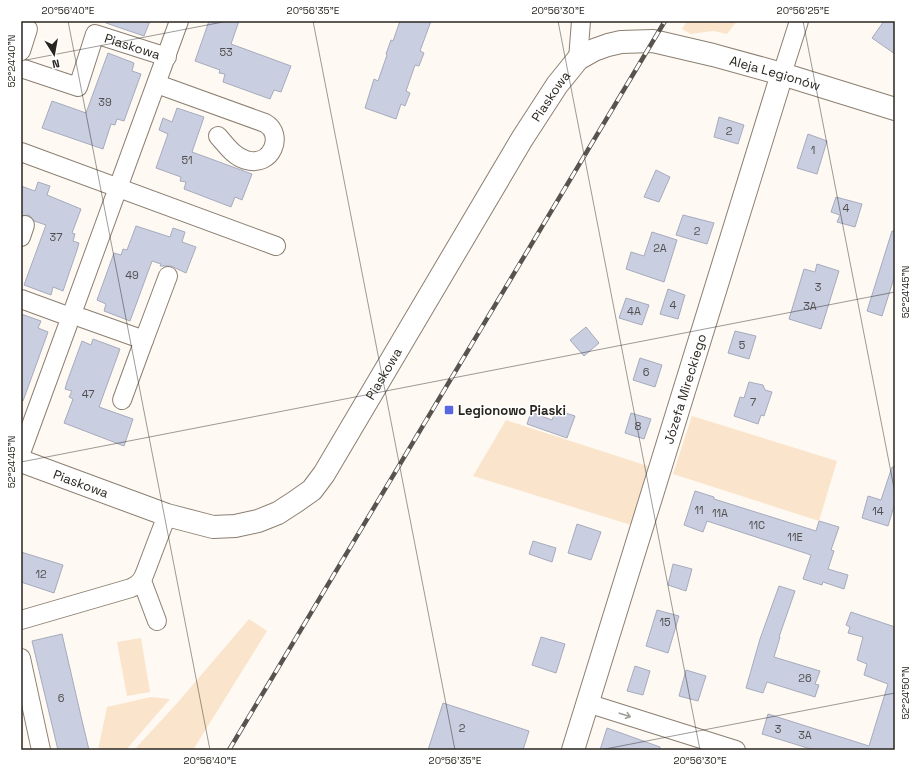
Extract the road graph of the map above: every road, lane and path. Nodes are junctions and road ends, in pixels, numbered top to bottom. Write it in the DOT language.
graph roads {
  1 [pos="179,21"];
  2 [pos="581,21"];
  3 [pos="800,21"];
  4 [pos="97,27"];
  5 [pos="28,29"];
  6 [pos="653,41"];
  7 [pos="21,51"];
  8 [pos="166,57"];
  9 [pos="578,59"];
  10 [pos="21,68"];
  11 [pos="782,74"];
  12 [pos="157,84"];
  13 [pos="895,109"];
  14 [pos="218,136"];
  15 [pos="21,152"];
  16 [pos="118,188"];
  17 [pos="276,246"];
  18 [pos="168,276"];
  19 [pos="21,299"];
  20 [pos="62,314"];
  21 [pos="82,318"];
  22 [pos="144,340"];
  23 [pos="122,400"];
  24 [pos="21,453"];
  25 [pos="21,461"];
  26 [pos="167,515"];
  27 [pos="142,581"];
  28 [pos="21,620"];
  29 [pos="157,621"];
  30 [pos="21,658"];
  31 [pos="587,703"];
  32 [pos="42,750"];
  33 [pos="573,750"];
  34 [pos="736,750"];
  1 -- 8 [label="street, Piaskowa"];
  2 -- 9 [label="street"];
  3 -- 11 [label="street"];
  4 -- 8 [label="street, Piaskowa"];
  4 -- 10 [label="street, Piaskowa"];
  5 -- 7 [label="street"];
  6 -- 9 [label="street, Piaskowa"];
  6 -- 11 [label="street, Aleja Legionów"];
  8 -- 12 [label="street, Piaskowa"];
  9 -- 26 [label="street, Piaskowa"];
  11 -- 13 [label="street, Aleja Legionów"];
  11 -- 31 [label="street, Józefa Mireckiego"];
  12 -- 14 [label="street"];
  12 -- 16 [label="street, Piaskowa"];
  15 -- 16 [label="street"];
  16 -- 17 [label="street"];
  16 -- 24 [label="street, Piaskowa"];
  18 -- 22 [label="street"];
  19 -- 20 [label="street"];
  21 -- 22 [label="street"];
  22 -- 23 [label="street"];
  25 -- 26 [label="street, Piaskowa"];
  26 -- 27 [label="street"];
  27 -- 28 [label="street"];
  27 -- 29 [label="street"];
  30 -- 32 [label="street"];
  31 -- 33 [label="street, Józefa Mireckiego"];
  31 -- 34 [label="street, one-way"];
}
